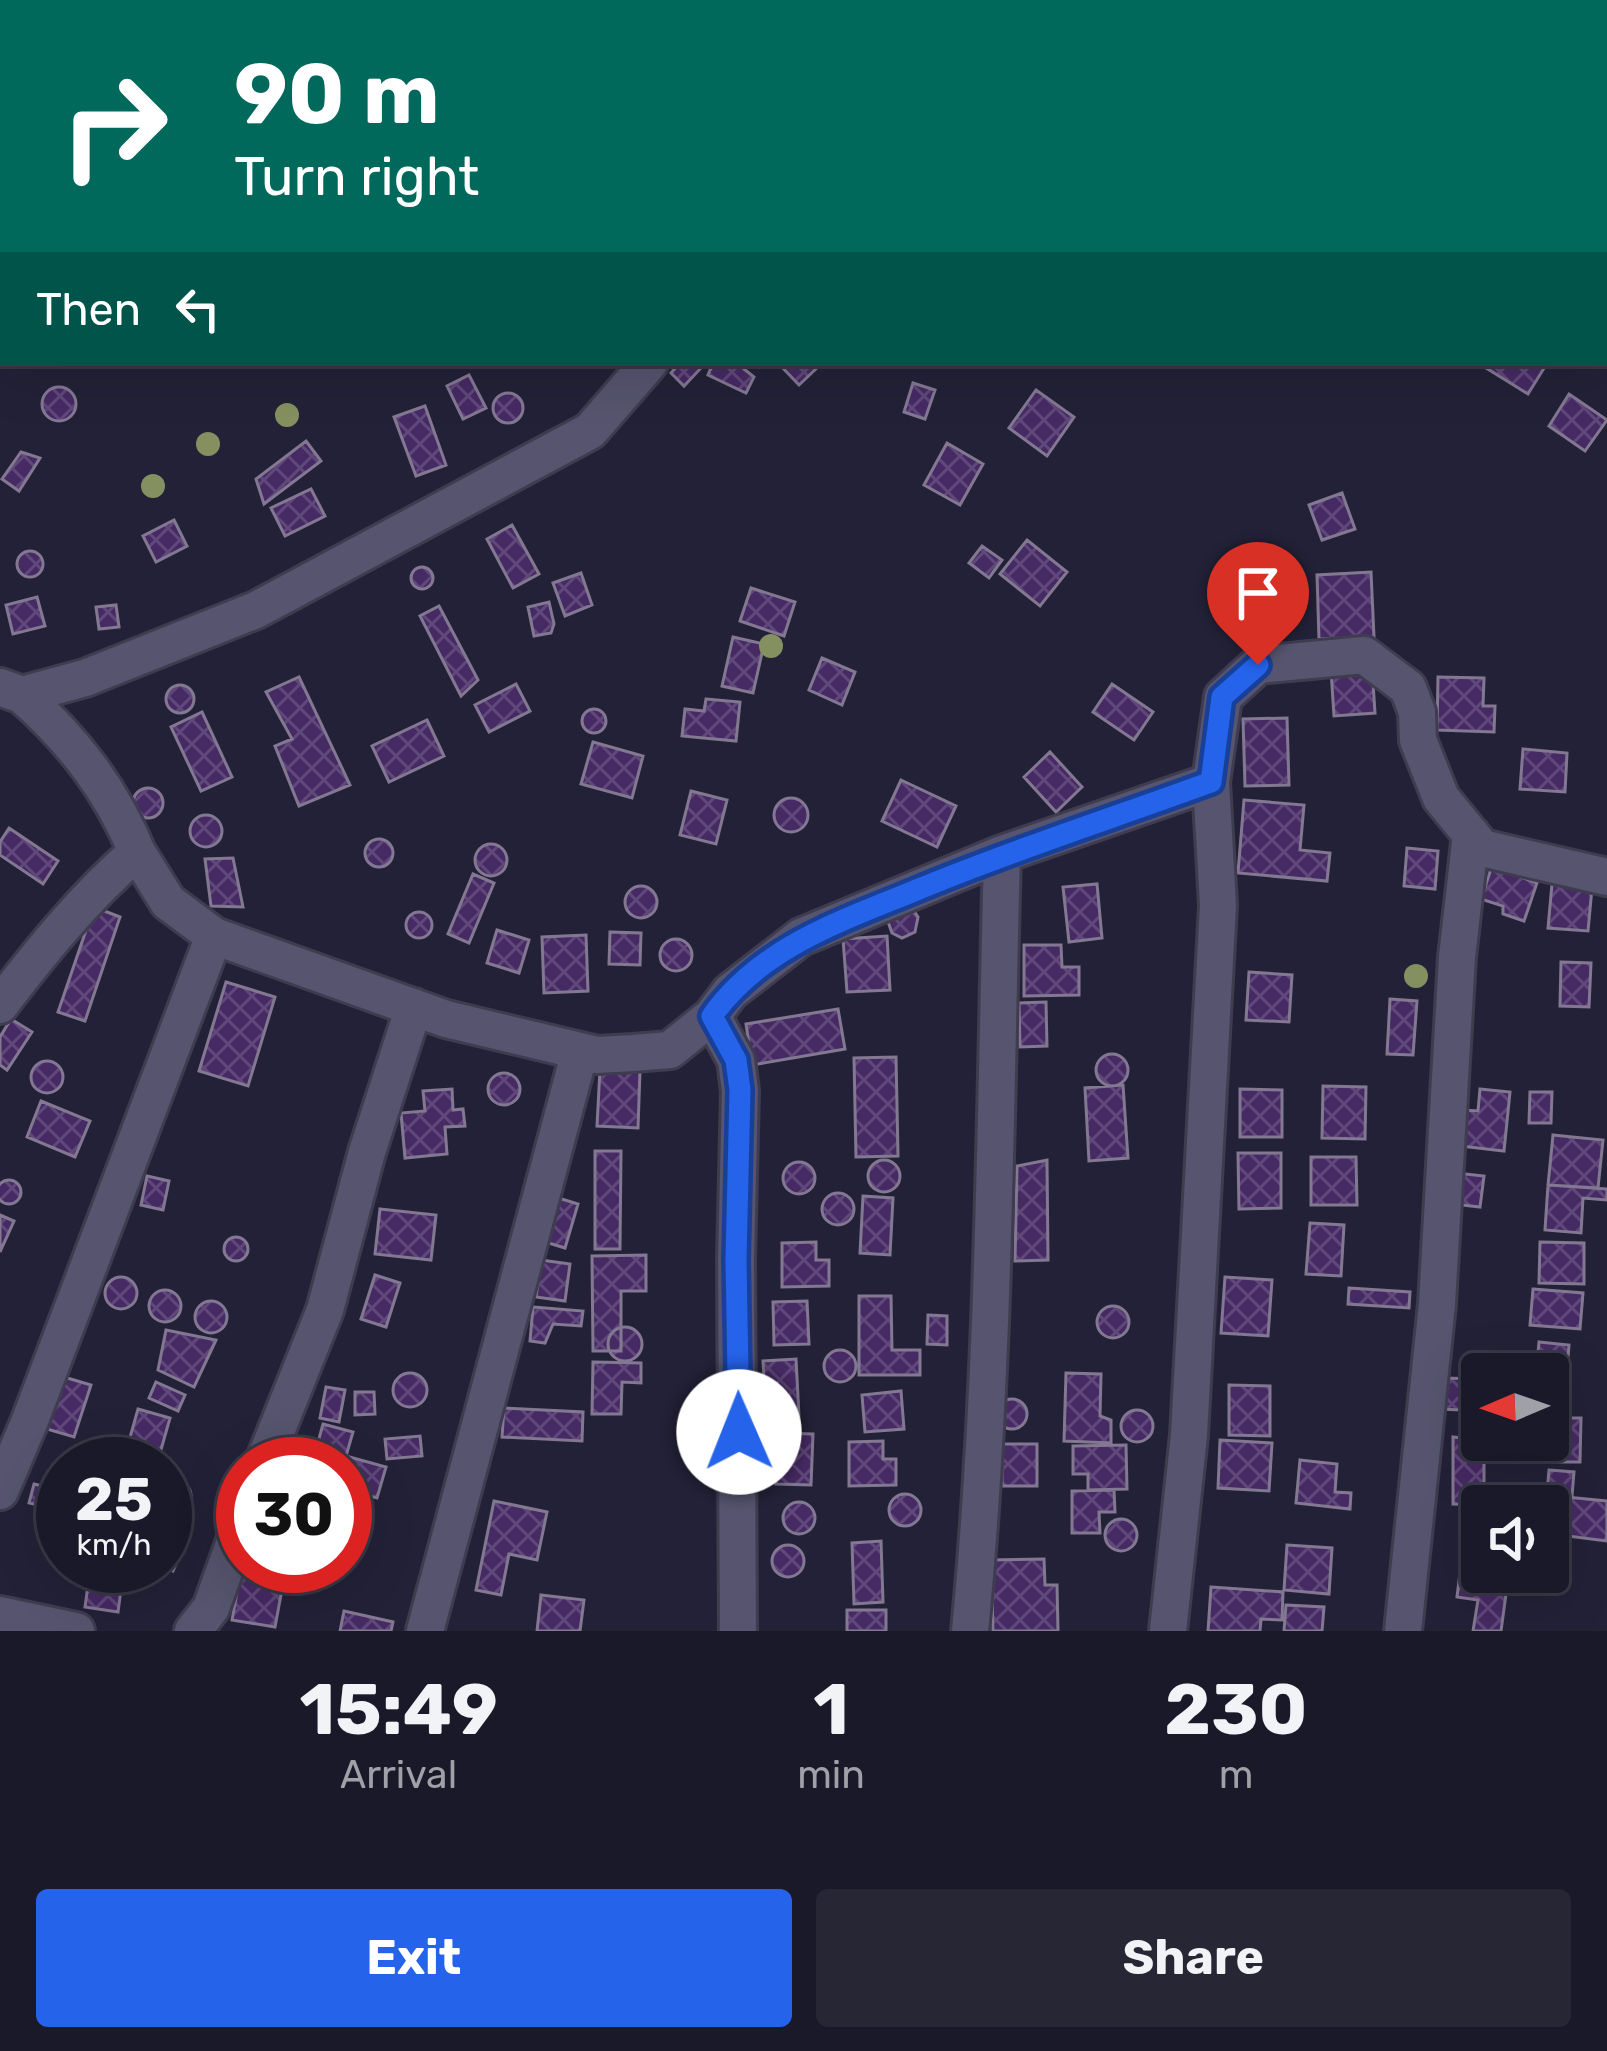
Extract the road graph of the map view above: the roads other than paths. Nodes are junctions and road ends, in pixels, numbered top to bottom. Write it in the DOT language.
graph roads {
  1 [pos="646,366"];
  2 [pos="11,691"];
  3 [pos="1211,782"];
  4 [pos="1471,834"];
  5 [pos="137,852"];
  6 [pos="1002,854"];
  7 [pos="1607,877"];
  8 [pos="214,936"];
  9 [pos="0,1005"];
  10 [pos="414,1007"];
  11 [pos="712,1016"];
  12 [pos="580,1051"];
  13 [pos="274,1437"];
  14 [pos="0,1491"];
  15 [pos="216,1593"];
  16 [pos="0,1615"];
  17 [pos="76,1631"];
  18 [pos="193,1631"];
  19 [pos="425,1631"];
  20 [pos="738,1631"];
  21 [pos="970,1631"];
  22 [pos="1168,1631"];
  23 [pos="1403,1631"];
  1 -- 2 [label="street"];
  2 -- 5 [label="street"];
  3 -- 4 [label="street"];
  3 -- 6 [label="street"];
  3 -- 22 [label="street"];
  4 -- 7 [label="street"];
  4 -- 23 [label="street"];
  5 -- 8 [label="street"];
  5 -- 9 [label="street"];
  6 -- 11 [label="street"];
  6 -- 21 [label="street"];
  8 -- 10 [label="street"];
  8 -- 14 [label="street"];
  10 -- 12 [label="street"];
  10 -- 13 [label="street"];
  11 -- 12 [label="street"];
  11 -- 20 [label="street"];
  12 -- 19 [label="street"];
  15 -- 18 [label="street"];
  16 -- 17 [label="street"];
}
